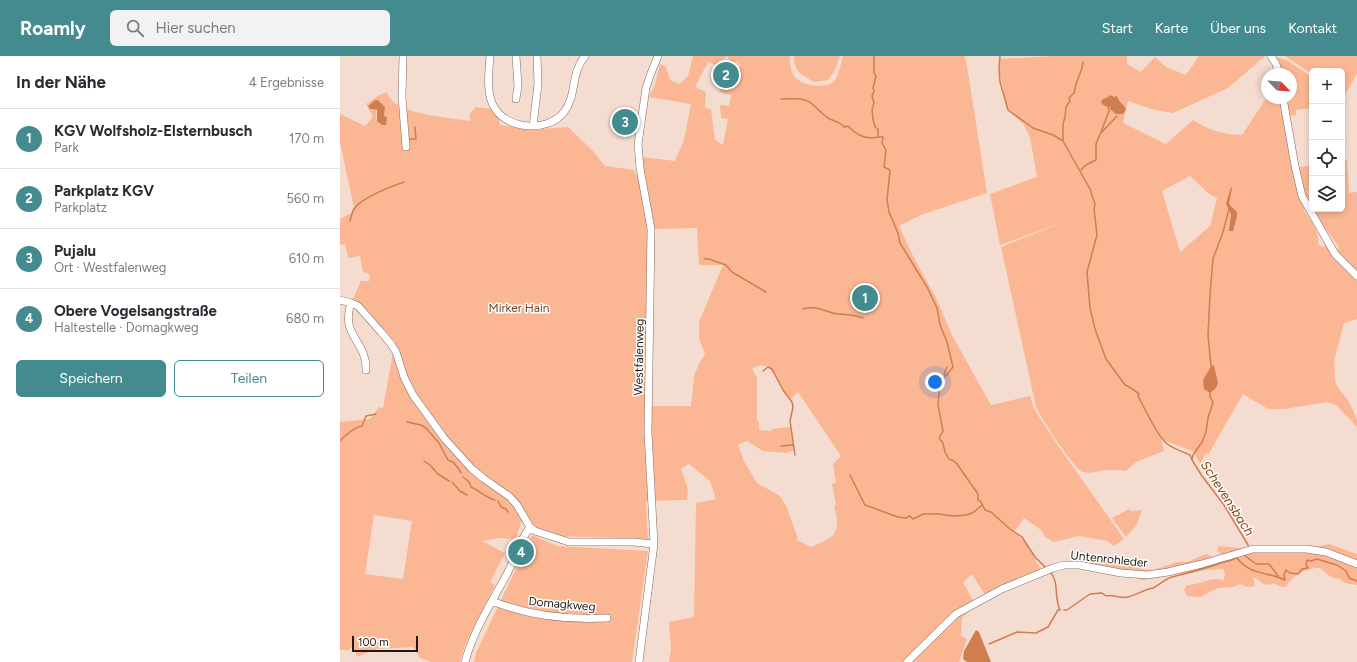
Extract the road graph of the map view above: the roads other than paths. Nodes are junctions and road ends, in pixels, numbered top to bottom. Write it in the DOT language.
graph roads {
  1 [pos="403,56"];
  2 [pos="490,56"];
  3 [pos="516,56"];
  4 [pos="537,56"];
  5 [pos="585,56"];
  6 [pos="658,56"];
  7 [pos="1271,56"];
  8 [pos="1277,68"];
  9 [pos="516,99"];
  10 [pos="1284,104"];
  11 [pos="533,126"];
  12 [pos="406,147"];
  13 [pos="1357,276"];
  14 [pos="340,300"];
  15 [pos="352,303"];
  16 [pos="366,370"];
  17 [pos="530,527"];
  18 [pos="654,544"];
  19 [pos="1357,564"];
  20 [pos="492,601"];
  21 [pos="607,618"];
  22 [pos="465,662"];
  23 [pos="638,662"];
  24 [pos="907,662"];
  1 -- 12 [label="street"];
  2 -- 11 [label="street"];
  3 -- 9 [label="street"];
  4 -- 11 [label="street"];
  5 -- 11 [label="street"];
  6 -- 18 [label="street, Westfalenweg"];
  7 -- 8 [label="street"];
  10 -- 13 [label="street"];
  14 -- 15 [label="street"];
  15 -- 16 [label="street"];
  15 -- 17 [label="street"];
  17 -- 18 [label="street"];
  17 -- 20 [label="street"];
  18 -- 23 [label="street, Westfalenweg"];
  19 -- 24 [label="street, Untenrohleder"];
  20 -- 21 [label="street, Domagkweg"];
  20 -- 22 [label="street"];
}
